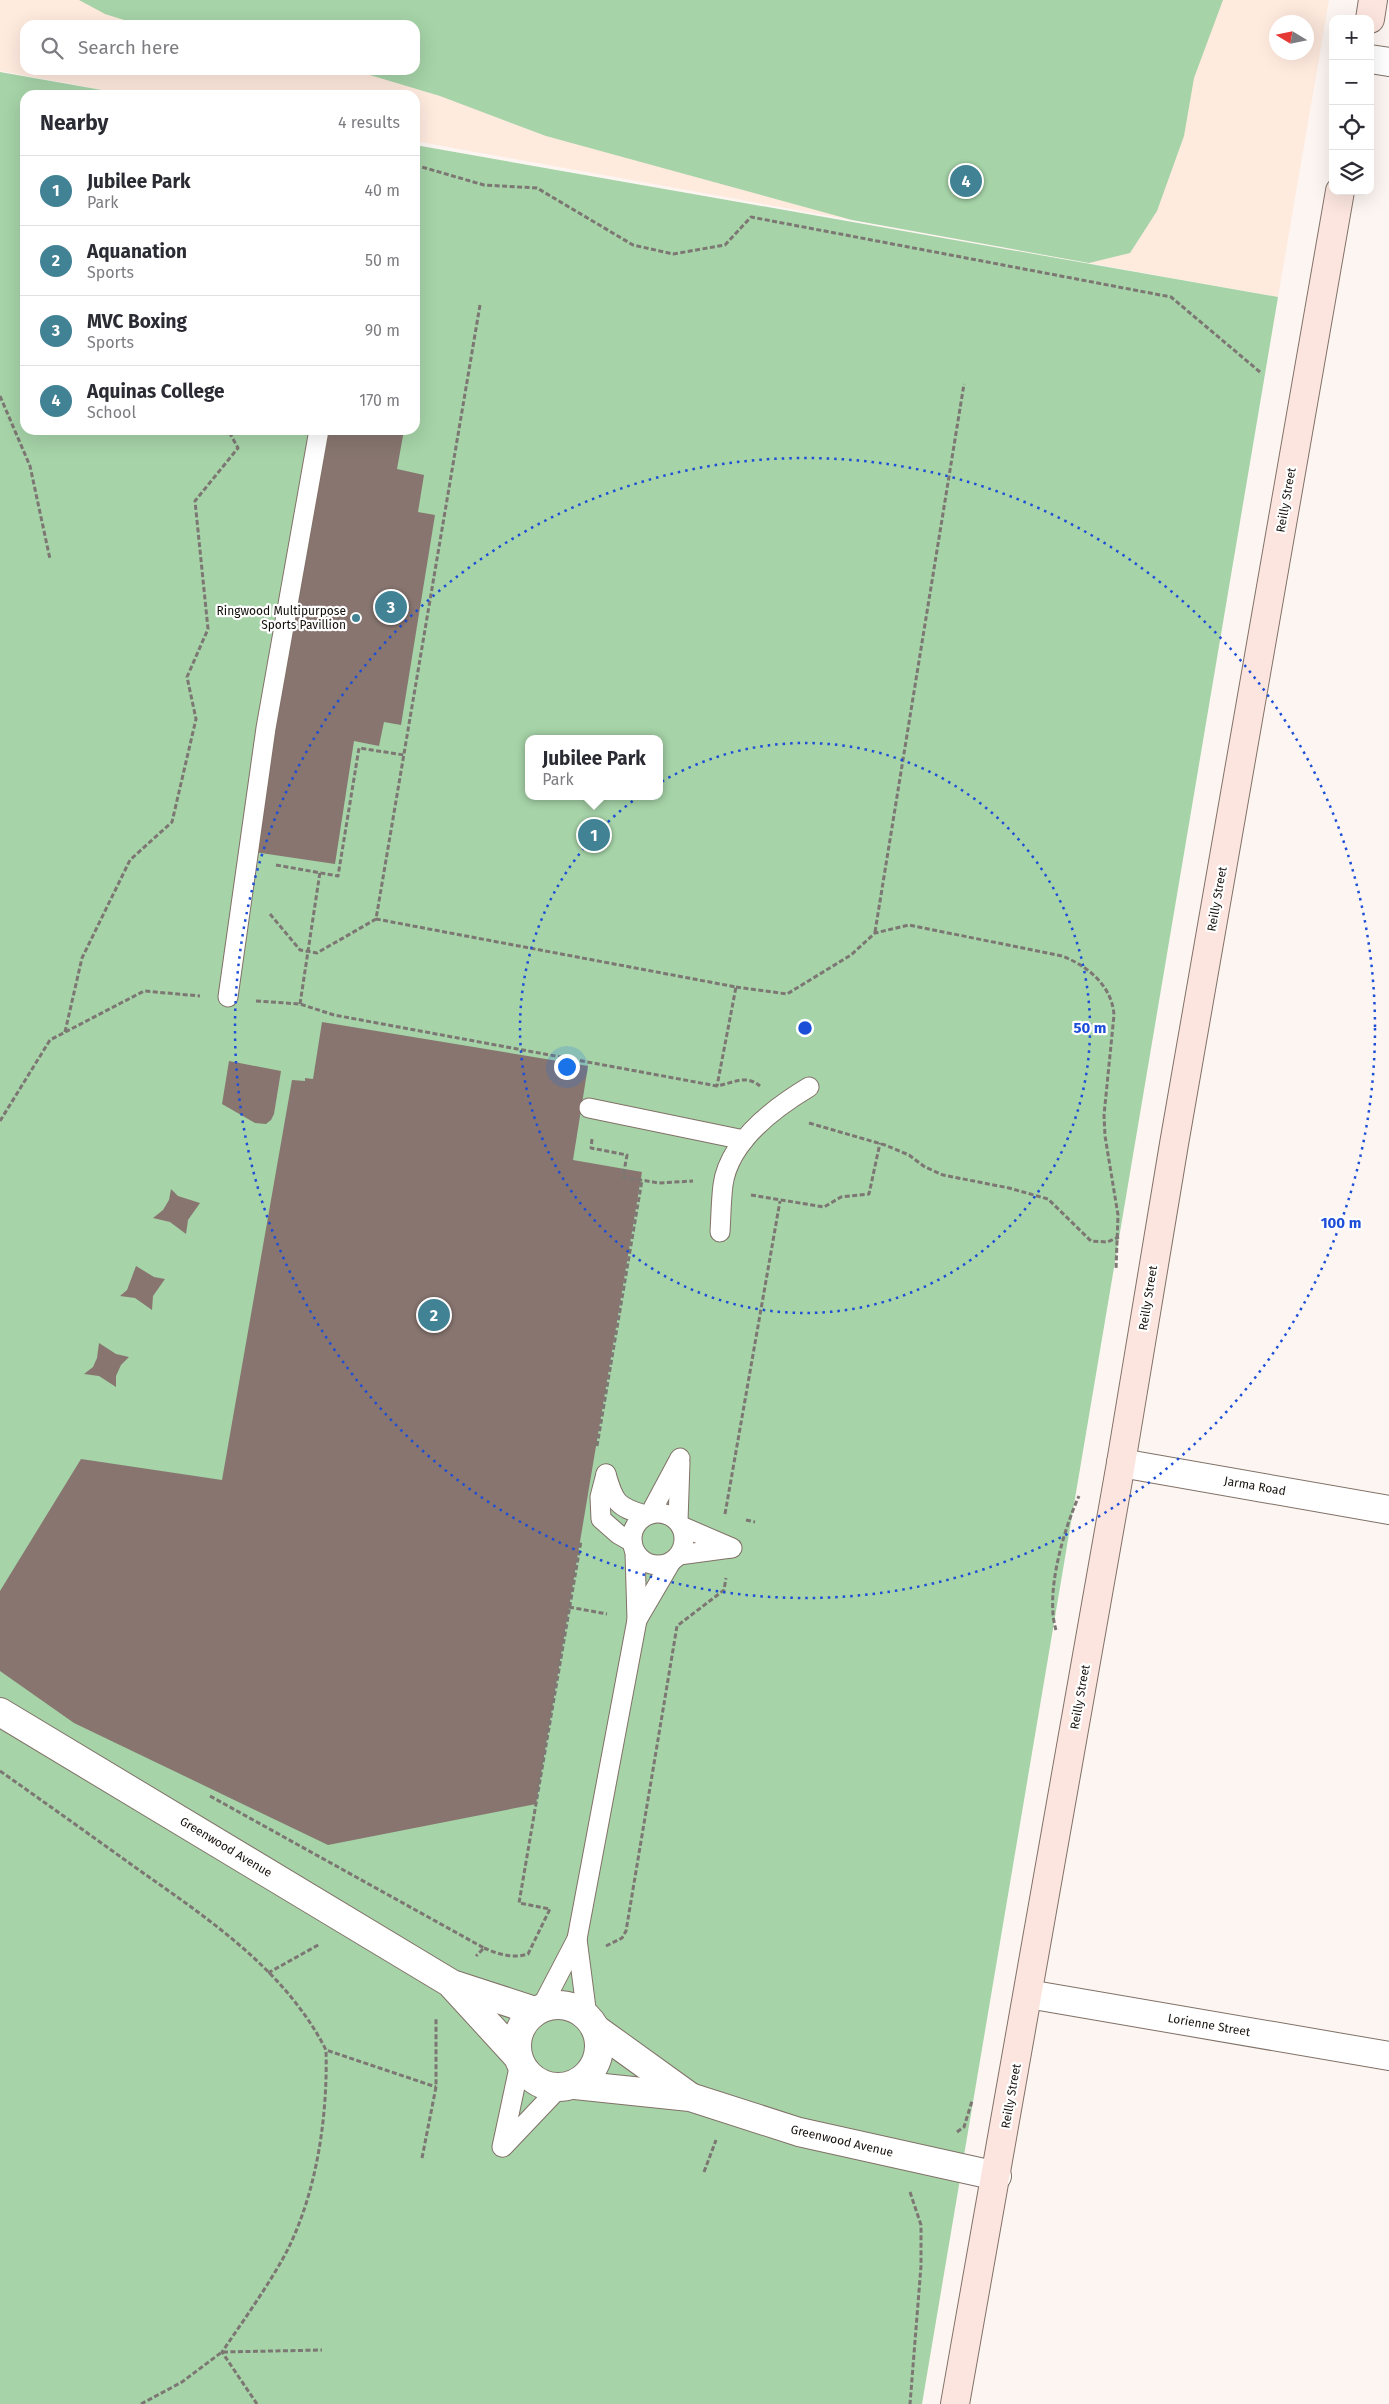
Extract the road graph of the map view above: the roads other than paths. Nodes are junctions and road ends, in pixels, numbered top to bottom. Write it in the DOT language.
graph roads {
  1 [pos="1373,0"];
  2 [pos="1371,15"];
  3 [pos="1374,60"];
  4 [pos="1389,62"];
  5 [pos="1339,195"];
  6 [pos="318,435"];
  7 [pos="228,997"];
  8 [pos="809,1087"];
  9 [pos="589,1108"];
  10 [pos="744,1140"];
  11 [pos="720,1232"];
  12 [pos="1121,1463"];
  13 [pos="1389,1510"];
  14 [pos="648,1514"];
  15 [pos="680,1523"];
  16 [pos="633,1547"];
  17 [pos="675,1558"];
  18 [pos="637,1620"];
  19 [pos="0,1712"];
  20 [pos="577,1939"];
  21 [pos="452,1984"];
  22 [pos="1028,1994"];
  23 [pos="538,2010"];
  24 [pos="592,2022"];
  25 [pos="1389,2056"];
  26 [pos="519,2060"];
  27 [pos="567,2087"];
  28 [pos="690,2097"];
  29 [pos="997,2176"];
  30 [pos="956,2404"];
  1 -- 2 [label="street"];
  3 -- 4 [label="street"];
  5 -- 12 [label="street, Reilly Street"];
  6 -- 7 [label="lane"];
  8 -- 10 [label="lane"];
  9 -- 10 [label="lane"];
  10 -- 11 [label="lane"];
  12 -- 13 [label="street, Jarma Road"];
  12 -- 22 [label="street, Reilly Street"];
  14 -- 15 [label="lane"];
  14 -- 15 [label="lane"];
  14 -- 16 [label="lane"];
  14 -- 16 [label="lane"];
  15 -- 17 [label="lane"];
  15 -- 17 [label="lane"];
  16 -- 17 [label="lane"];
  16 -- 18 [label="lane"];
  17 -- 18 [label="lane"];
  18 -- 20 [label="lane"];
  19 -- 21 [label="street, Greenwood Avenue"];
  20 -- 23 [label="lane"];
  20 -- 24 [label="lane"];
  21 -- 23 [label="street, Greenwood Avenue"];
  21 -- 26 [label="street, Greenwood Avenue"];
  22 -- 25 [label="street, Lorienne Street"];
  22 -- 29 [label="street, Reilly Street"];
  23 -- 24 [label="street"];
  23 -- 26 [label="street"];
  24 -- 27 [label="street"];
  24 -- 28 [label="street, Greenwood Avenue"];
  26 -- 27 [label="street"];
  26 -- 27 [label="lane"];
  27 -- 28 [label="street, Greenwood Avenue"];
  28 -- 29 [label="street, Greenwood Avenue"];
  29 -- 30 [label="street, Reilly Street"];
}
